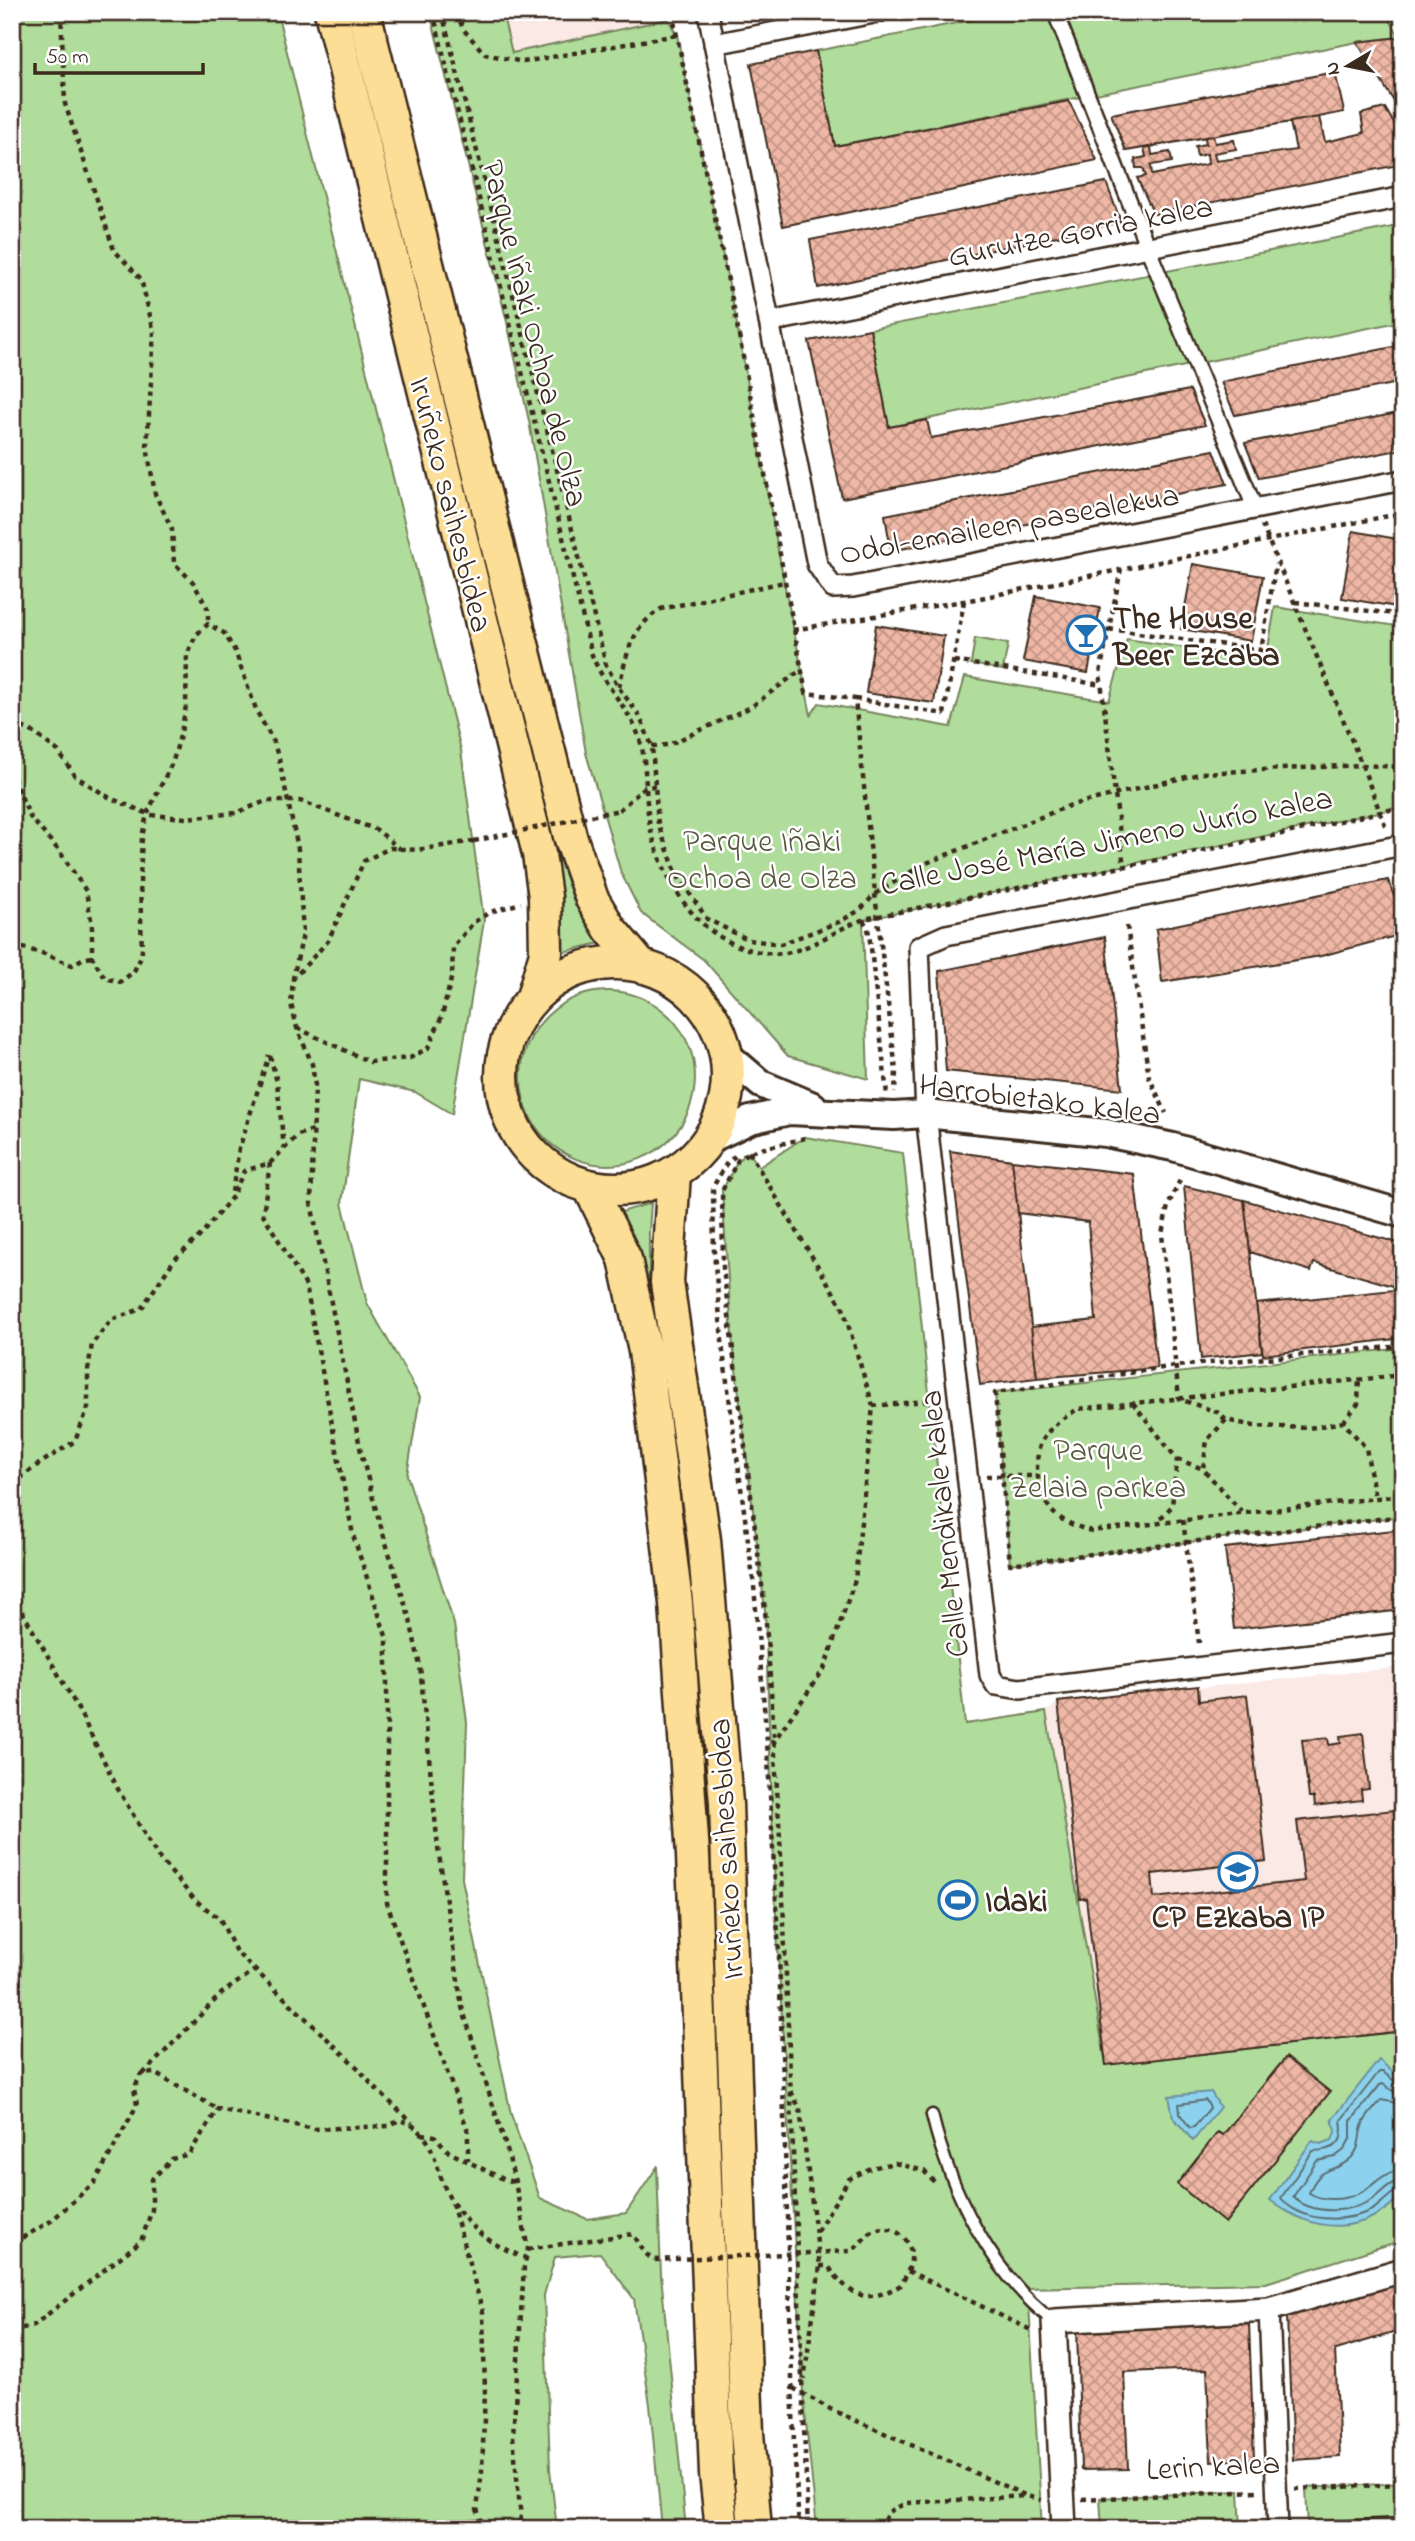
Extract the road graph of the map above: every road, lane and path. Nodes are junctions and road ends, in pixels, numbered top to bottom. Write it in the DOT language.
graph roads {
  1 [pos="61,12"];
  2 [pos="331,12"];
  3 [pos="364,12"];
  4 [pos="433,12"];
  5 [pos="457,12"];
  6 [pos="672,12"];
  7 [pos="708,12"];
  8 [pos="879,12"];
  9 [pos="1055,12"];
  10 [pos="677,35"];
  11 [pos="714,44"];
  12 [pos="1403,197"];
  13 [pos="1145,240"];
  14 [pos="1152,256"];
  15 [pos="769,322"];
  16 [pos="1403,480"];
  17 [pos="1252,501"];
  18 [pos="1403,513"];
  19 [pos="1259,520"];
  20 [pos="1268,540"];
  21 [pos="1277,561"];
  22 [pos="1121,569"];
  23 [pos="784,582"];
  24 [pos="964,601"];
  25 [pos="1294,602"];
  26 [pos="1403,615"];
  27 [pos="208,624"];
  28 [pos="1109,629"];
  29 [pos="793,630"];
  30 [pos="954,661"];
  31 [pos="802,670"];
  32 [pos="1102,685"];
  33 [pos="619,688"];
  34 [pos="855,699"];
  35 [pos="12,724"];
  36 [pos="652,746"];
  37 [pos="1362,765"];
  38 [pos="1403,767"];
  39 [pos="12,768"];
  40 [pos="655,786"];
  41 [pos="645,787"];
  42 [pos="1115,795"];
  43 [pos="288,801"];
  44 [pos="1403,807"];
  45 [pos="147,814"];
  46 [pos="1380,814"];
  47 [pos="1403,845"];
  48 [pos="401,849"];
  49 [pos="1124,867"];
  50 [pos="545,897"];
  51 [pos="863,920"];
  52 [pos="1127,926"];
  53 [pos="12,945"];
  54 [pos="92,957"];
  55 [pos="641,965"];
  56 [pos="293,979"];
  57 [pos="533,997"];
  58 [pos="297,1028"];
  59 [pos="726,1054"];
  60 [pos="827,1111"];
  61 [pos="1166,1113"];
  62 [pos="926,1114"];
  63 [pos="887,1115"];
  64 [pos="313,1130"];
  65 [pos="807,1132"];
  66 [pos="797,1133"];
  67 [pos="708,1140"];
  68 [pos="753,1144"];
  69 [pos="284,1148"];
  70 [pos="749,1152"];
  71 [pos="270,1163"];
  72 [pos="674,1173"];
  73 [pos="1180,1180"];
  74 [pos="589,1186"];
  75 [pos="232,1197"];
  76 [pos="1403,1214"];
  77 [pos="1403,1346"];
  78 [pos="1176,1366"];
  79 [pos="1403,1375"];
  80 [pos="1359,1378"];
  81 [pos="958,1398"];
  82 [pos="1179,1399"];
  83 [pos="1133,1403"];
  84 [pos="873,1406"];
  85 [pos="1226,1420"];
  86 [pos="1343,1422"];
  87 [pos="1177,1459"];
  88 [pos="1203,1469"];
  89 [pos="967,1476"];
  90 [pos="1002,1476"];
  91 [pos="1038,1476"];
  92 [pos="12,1485"];
  93 [pos="1403,1495"];
  94 [pos="1376,1499"];
  95 [pos="1243,1513"];
  96 [pos="1403,1516"];
  97 [pos="1183,1520"];
  98 [pos="1157,1523"];
  99 [pos="1187,1542"];
  100 [pos="12,1594"];
  101 [pos="1199,1643"];
  102 [pos="1403,1643"];
  103 [pos="767,1742"];
  104 [pos="255,1970"];
  105 [pos="142,2074"];
  106 [pos="783,2086"];
  107 [pos="218,2109"];
  108 [pos="932,2115"];
  109 [pos="412,2124"];
  110 [pos="422,2134"];
  111 [pos="468,2160"];
  112 [pos="515,2182"];
  113 [pos="942,2190"];
  114 [pos="451,2202"];
  115 [pos="817,2231"];
  116 [pos="12,2237"];
  117 [pos="528,2249"];
  118 [pos="526,2258"];
  119 [pos="820,2266"];
  120 [pos="1403,2270"];
  121 [pos="908,2271"];
  122 [pos="1269,2309"];
  123 [pos="1026,2319"];
  124 [pos="1043,2326"];
  125 [pos="12,2331"];
  126 [pos="1055,2347"];
  127 [pos="793,2389"];
  128 [pos="803,2393"];
  129 [pos="1403,2484"];
  130 [pos="1276,2490"];
  131 [pos="1027,2496"];
  132 [pos="1063,2500"];
  133 [pos="1403,2526"];
  134 [pos="484,2529"];
  135 [pos="522,2529"];
  136 [pos="722,2529"];
  137 [pos="755,2529"];
  138 [pos="799,2529"];
  139 [pos="808,2529"];
  140 [pos="884,2529"];
  141 [pos="1064,2529"];
  142 [pos="1278,2529"];
  143 [pos="1333,2529"];
  1 -- 27 [label="path"];
  2 -- 50 [label="highway, Iruñeko saihesbidea"];
  3 -- 55 [label="highway, Iruñeko saihesbidea"];
  4 -- 41 [label="path, Parque Iñaki Ochoa de Olza"];
  5 -- 10 [label="path"];
  6 -- 10 [label="path"];
  7 -- 11 [label="street, Odol-emaileen pasealekua"];
  8 -- 11 [label="street"];
  9 -- 13 [label="street"];
  10 -- 23 [label="path"];
  11 -- 15 [label="street, Odol-emaileen pasealekua"];
  12 -- 15 [label="street, Gurutze Gorria kalea"];
  14 -- 17 [label="street"];
  15 -- 16 [label="street, Odol-emaileen pasealekua"];
  18 -- 20 [label="path"];
  19 -- 20 [label="path"];
  20 -- 21 [label="path"];
  20 -- 22 [label="path"];
  21 -- 25 [label="path"];
  21 -- 28 [label="path"];
  22 -- 24 [label="path"];
  22 -- 28 [label="path"];
  23 -- 29 [label="path"];
  23 -- 33 [label="path"];
  24 -- 29 [label="path"];
  24 -- 30 [label="path"];
  25 -- 26 [label="path"];
  25 -- 37 [label="path"];
  27 -- 43 [label="path"];
  27 -- 45 [label="path"];
  28 -- 32 [label="path"];
  29 -- 31 [label="path"];
  30 -- 32 [label="path"];
  30 -- 34 [label="path"];
  31 -- 34 [label="path"];
  31 -- 36 [label="path"];
  32 -- 42 [label="path"];
  34 -- 42 [label="path"];
  35 -- 45 [label="path"];
  37 -- 38 [label="path"];
  37 -- 42 [label="path"];
  37 -- 46 [label="path"];
  39 -- 54 [label="path"];
  40 -- 41 [label="path"];
  41 -- 48 [label="path, bridge"];
  41 -- 51 [label="path, Parque Iñaki Ochoa de Olza"];
  42 -- 49 [label="path"];
  43 -- 45 [label="path"];
  43 -- 48 [label="path"];
  43 -- 56 [label="path"];
  44 -- 46 [label="path, Calle José María Jimeno Jurío kalea"];
  45 -- 54 [label="path"];
  46 -- 49 [label="path, Calle José María Jimeno Jurío kalea"];
  47 -- 62 [label="street, Calle José María Jimeno Jurío kalea"];
  48 -- 56 [label="path"];
  49 -- 51 [label="path, Calle José María Jimeno Jurío kalea"];
  50 -- 57 [label="highway, Iruñeko saihesbidea"];
  50 -- 58 [label="path"];
  51 -- 63 [label="path, Calle José María Jimeno Jurío kalea"];
  52 -- 61 [label="path"];
  53 -- 54 [label="path"];
  55 -- 57 [label="highway"];
  55 -- 59 [label="highway"];
  56 -- 58 [label="path"];
  57 -- 74 [label="highway"];
  58 -- 64 [label="path"];
  59 -- 60 [label="main road, Harrobietako kalea"];
  59 -- 67 [label="highway"];
  60 -- 63 [label="main road, Harrobietako kalea"];
  60 -- 67 [label="main road, Harrobietako kalea"];
  62 -- 63 [label="main road, Harrobietako kalea"];
  62 -- 76 [label="main road, Harrobietako kalea"];
  62 -- 81 [label="street, Calle Mendikale kalea"];
  64 -- 69 [label="path"];
  64 -- 112 [label="path"];
  65 -- 66 [label="path"];
  67 -- 72 [label="highway"];
  68 -- 103 [label="path"];
  69 -- 71 [label="path"];
  69 -- 75 [label="path"];
  70 -- 84 [label="path"];
  71 -- 75 [label="path"];
  71 -- 111 [label="path"];
  72 -- 74 [label="highway"];
  72 -- 137 [label="highway, Iruñeko saihesbidea"];
  73 -- 78 [label="path"];
  74 -- 136 [label="highway, Iruñeko saihesbidea"];
  75 -- 92 [label="path"];
  77 -- 78 [label="path"];
  78 -- 82 [label="path"];
  78 -- 90 [label="path"];
  79 -- 80 [label="path"];
  80 -- 82 [label="path"];
  80 -- 86 [label="path"];
  81 -- 84 [label="path"];
  81 -- 89 [label="street, Calle Mendikale kalea"];
  82 -- 83 [label="path"];
  82 -- 85 [label="path"];
  83 -- 87 [label="path"];
  83 -- 91 [label="path"];
  84 -- 103 [label="path"];
  85 -- 86 [label="path"];
  85 -- 88 [label="path"];
  86 -- 94 [label="path"];
  87 -- 88 [label="path"];
  87 -- 98 [label="path"];
  88 -- 95 [label="path"];
  89 -- 90 [label="path"];
  89 -- 102 [label="street, Calle Mendikale kalea"];
  90 -- 91 [label="path"];
  90 -- 99 [label="path"];
  91 -- 98 [label="path"];
  93 -- 94 [label="path"];
  94 -- 95 [label="path"];
  95 -- 97 [label="path"];
  96 -- 99 [label="path"];
  97 -- 98 [label="path"];
  97 -- 99 [label="path"];
  99 -- 101 [label="path"];
  100 -- 104 [label="path"];
  103 -- 106 [label="path"];
  104 -- 105 [label="path"];
  104 -- 109 [label="path"];
  105 -- 107 [label="path"];
  105 -- 116 [label="path"];
  106 -- 115 [label="path"];
  106 -- 127 [label="path"];
  107 -- 109 [label="path"];
  107 -- 125 [label="path"];
  108 -- 124 [label="lane"];
  109 -- 110 [label="path"];
  110 -- 111 [label="path"];
  110 -- 114 [label="path"];
  111 -- 112 [label="path"];
  112 -- 117 [label="path"];
  113 -- 115 [label="path"];
  114 -- 118 [label="path"];
  114 -- 134 [label="path"];
  115 -- 119 [label="path"];
  117 -- 118 [label="path"];
  117 -- 121 [label="path, bridge"];
  118 -- 135 [label="path"];
  119 -- 121 [label="path"];
  119 -- 128 [label="path"];
  120 -- 122 [label="street"];
  121 -- 124 [label="path"];
  122 -- 124 [label="street"];
  122 -- 130 [label="street"];
  123 -- 124 [label="path"];
  124 -- 126 [label="street"];
  124 -- 126 [label="path"];
  126 -- 132 [label="street"];
  127 -- 128 [label="path"];
  127 -- 138 [label="path"];
  128 -- 131 [label="path"];
  128 -- 139 [label="path"];
  129 -- 130 [label="path, Lerin kalea"];
  130 -- 132 [label="path, Lerin kalea"];
  130 -- 142 [label="street"];
  131 -- 132 [label="path, Lerin kalea"];
  131 -- 140 [label="path"];
  132 -- 141 [label="street"];
  133 -- 143 [label="street"];
}
